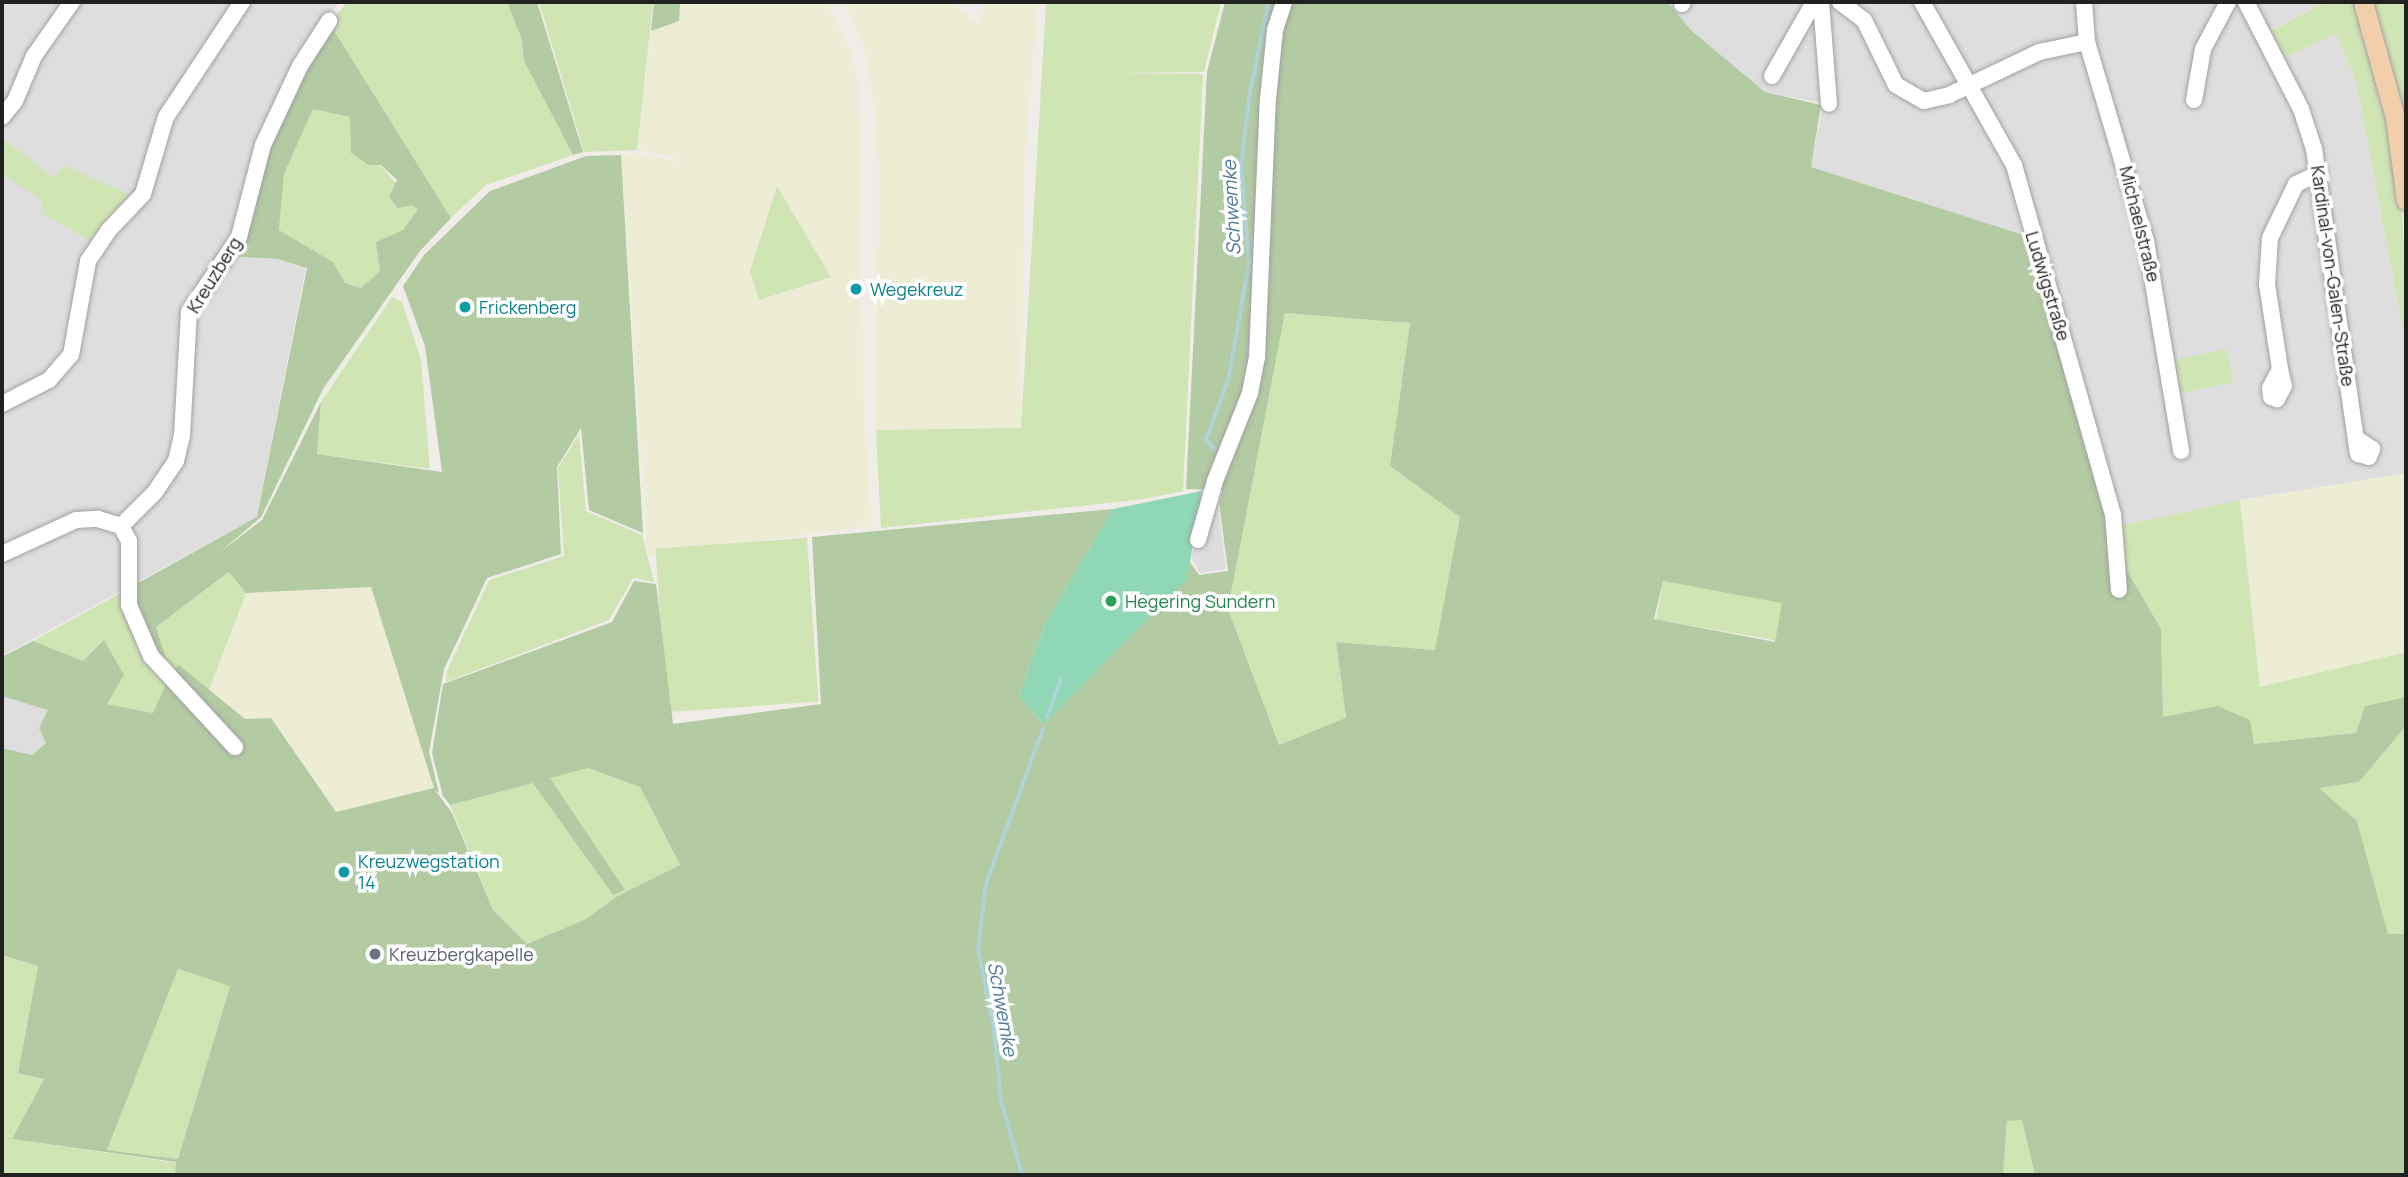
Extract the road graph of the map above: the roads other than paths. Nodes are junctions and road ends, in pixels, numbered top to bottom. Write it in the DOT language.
graph roads {
  1 [pos="72,2"];
  2 [pos="242,2"];
  3 [pos="1284,2"];
  4 [pos="1814,2"];
  5 [pos="1821,2"];
  6 [pos="1840,2"];
  7 [pos="1922,2"];
  8 [pos="2084,2"];
  9 [pos="2228,2"];
  10 [pos="2246,2"];
  11 [pos="2363,2"];
  12 [pos="329,22"];
  13 [pos="2087,42"];
  14 [pos="1772,76"];
  15 [pos="1968,83"];
  16 [pos="2194,100"];
  17 [pos="1829,104"];
  18 [pos="2,117"];
  19 [pos="2320,173"];
  20 [pos="2406,200"];
  21 [pos="2280,369"];
  22 [pos="2,404"];
  23 [pos="2357,439"];
  24 [pos="2181,451"];
  25 [pos="121,526"];
  26 [pos="1198,540"];
  27 [pos="2,554"];
  28 [pos="2119,590"];
  29 [pos="235,747"];
  1 -- 18 [label="street"];
  2 -- 22 [label="street"];
  3 -- 26 [label="street"];
  4 -- 14 [label="street"];
  5 -- 17 [label="street"];
  6 -- 15 [label="street"];
  7 -- 15 [label="street, Ludwigstraße"];
  8 -- 13 [label="street, Michaelstraße"];
  9 -- 16 [label="street"];
  10 -- 19 [label="street, Kardinal-von-Galen-Straße"];
  11 -- 20 [label="main road"];
  12 -- 25 [label="street, Kreuzberg"];
  13 -- 15 [label="street"];
  13 -- 24 [label="street, Michaelstraße"];
  15 -- 28 [label="street, Ludwigstraße"];
  19 -- 21 [label="street"];
  19 -- 23 [label="street, Kardinal-von-Galen-Straße"];
  25 -- 27 [label="street"];
  25 -- 29 [label="street"];
}
